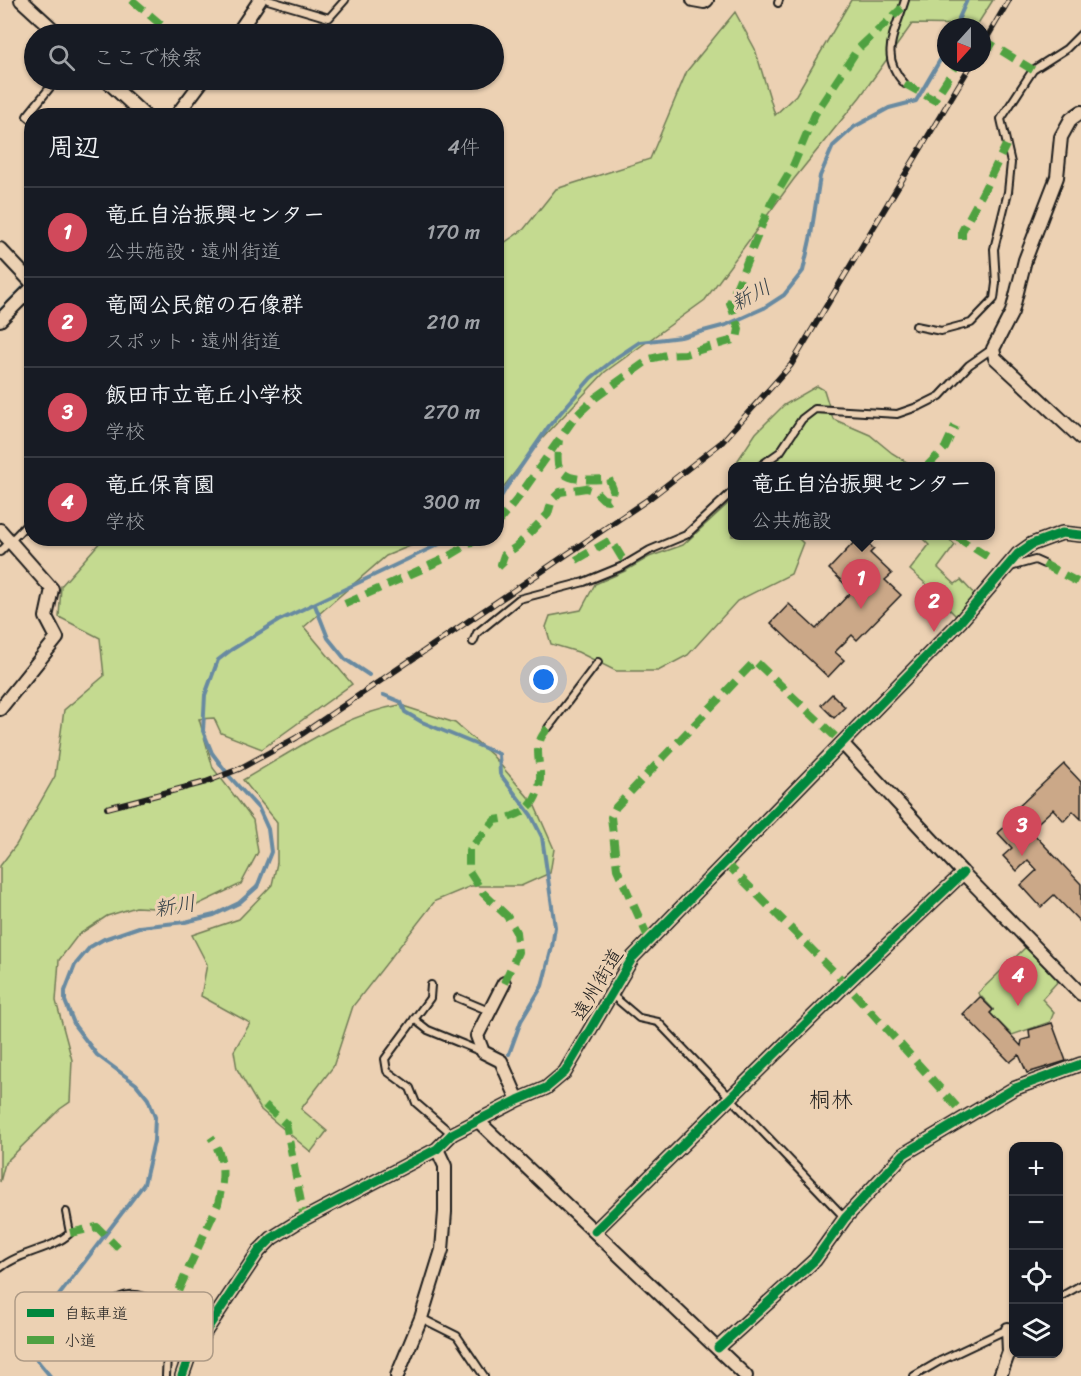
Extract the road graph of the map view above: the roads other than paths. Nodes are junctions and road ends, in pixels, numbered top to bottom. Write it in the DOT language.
graph roads {
  1 [pos="21,0"];
  2 [pos="260,0"];
  3 [pos="268,0"];
  4 [pos="345,0"];
  5 [pos="693,0"];
  6 [pos="707,0"];
  7 [pos="905,0"];
  8 [pos="47,24"];
  9 [pos="244,24"];
  10 [pos="1081,34"];
  11 [pos="905,84"];
  12 [pos="48,90"];
  13 [pos="117,90"];
  14 [pos="196,90"];
  15 [pos="33,108"];
  16 [pos="136,108"];
  17 [pos="182,108"];
  18 [pos="1081,112"];
  19 [pos="0,249"];
  20 [pos="24,277"];
  21 [pos="24,294"];
  22 [pos="0,320"];
  23 [pos="916,326"];
  24 [pos="993,349"];
  25 [pos="1081,438"];
  26 [pos="766,462"];
  27 [pos="728,496"];
  28 [pos="24,527"];
  29 [pos="0,530"];
  30 [pos="1081,536"];
  31 [pos="10,541"];
  32 [pos="0,552"];
  33 [pos="1044,564"];
  34 [pos="1007,568"];
  35 [pos="473,642"];
  36 [pos="598,662"];
  37 [pos="0,710"];
  38 [pos="548,728"];
  39 [pos="842,743"];
  40 [pos="963,873"];
  41 [pos="504,982"];
  42 [pos="431,986"];
  43 [pos="1081,994"];
  44 [pos="612,995"];
  45 [pos="458,998"];
  46 [pos="489,1011"];
  47 [pos="414,1019"];
  48 [pos="483,1052"];
  49 [pos="1081,1064"];
  50 [pos="730,1098"];
  51 [pos="518,1100"];
  52 [pos="477,1120"];
  53 [pos="452,1134"];
  54 [pos="437,1149"];
  55 [pos="66,1212"];
  56 [pos="845,1218"];
  57 [pos="595,1231"];
  58 [pos="0,1268"];
  59 [pos="1081,1285"];
  60 [pos="1063,1296"];
  61 [pos="421,1318"];
  62 [pos="213,1320"];
  63 [pos="1009,1329"];
  64 [pos="718,1347"];
  65 [pos="1009,1352"];
  66 [pos="167,1361"];
  67 [pos="187,1361"];
  68 [pos="166,1376"];
  69 [pos="182,1376"];
  70 [pos="397,1376"];
  71 [pos="484,1376"];
  72 [pos="746,1376"];
  73 [pos="915,1376"];
  74 [pos="1000,1376"];
  1 -- 8 [label="street"];
  2 -- 9 [label="street"];
  3 -- 4 [label="lane"];
  5 -- 6 [label="street"];
  7 -- 11 [label="lane"];
  10 -- 23 [label="lane"];
  12 -- 15 [label="lane"];
  13 -- 16 [label="street"];
  14 -- 17 [label="street"];
  18 -- 24 [label="street"];
  19 -- 20 [label="street"];
  21 -- 22 [label="street"];
  24 -- 25 [label="street"];
  24 -- 26 [label="lane"];
  27 -- 35 [label="lane"];
  28 -- 31 [label="lane"];
  29 -- 31 [label="street"];
  30 -- 34 [label="street, 遠州街道"];
  31 -- 32 [label="lane"];
  31 -- 37 [label="street"];
  33 -- 34 [label="lane"];
  34 -- 39 [label="street, 遠州街道"];
  36 -- 38 [label="lane"];
  39 -- 40 [label="street"];
  39 -- 44 [label="street, 遠州街道"];
  40 -- 43 [label="street"];
  40 -- 50 [label="street"];
  41 -- 46 [label="street"];
  42 -- 47 [label="lane"];
  44 -- 50 [label="lane"];
  44 -- 51 [label="street, 遠州街道"];
  45 -- 46 [label="lane"];
  46 -- 48 [label="street"];
  47 -- 48 [label="lane"];
  47 -- 53 [label="lane"];
  48 -- 51 [label="street"];
  49 -- 56 [label="street"];
  50 -- 56 [label="lane"];
  50 -- 57 [label="street"];
  51 -- 52 [label="street, 遠州街道"];
  52 -- 53 [label="street, 遠州街道"];
  52 -- 57 [label="street"];
  53 -- 54 [label="street, 遠州街道"];
  54 -- 61 [label="street"];
  54 -- 62 [label="street, 遠州街道"];
  55 -- 58 [label="lane"];
  56 -- 64 [label="street"];
  57 -- 64 [label="street"];
  59 -- 60 [label="lane"];
  61 -- 70 [label="street"];
  61 -- 71 [label="lane"];
  63 -- 73 [label="lane"];
  64 -- 72 [label="street"];
  65 -- 74 [label="street"];
  66 -- 68 [label="lane"];
  67 -- 69 [label="street, 遠州街道"];
}
